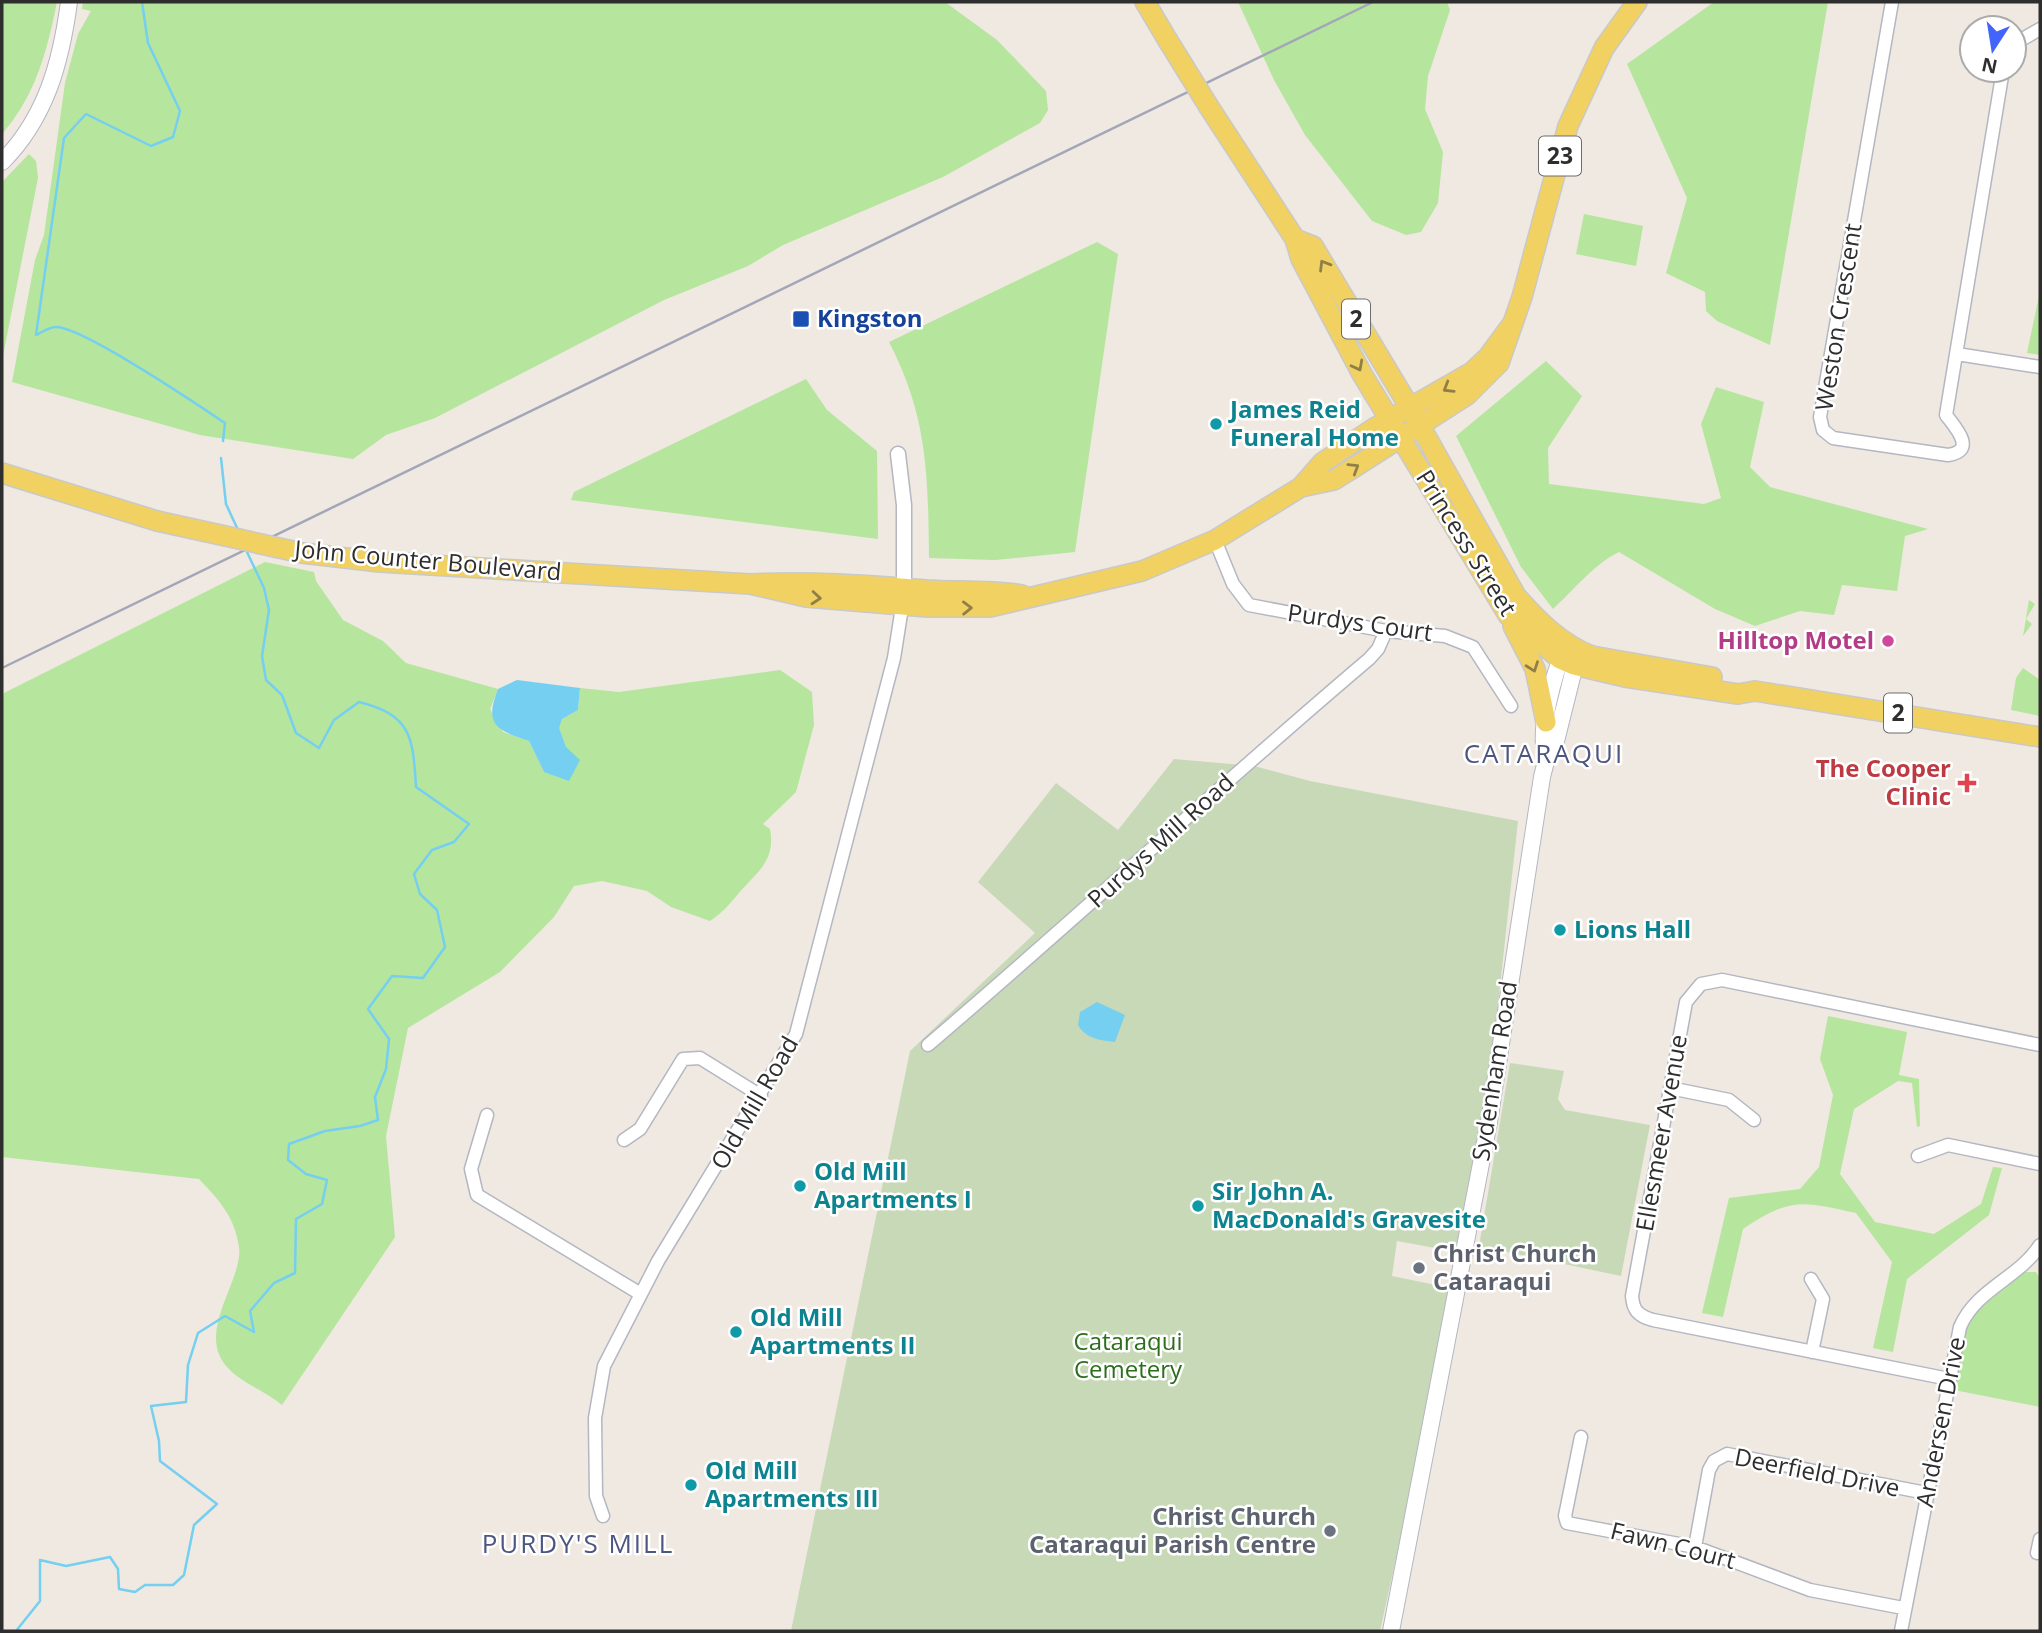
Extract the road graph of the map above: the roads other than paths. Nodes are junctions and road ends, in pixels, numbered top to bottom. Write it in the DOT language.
graph roads {
  1 [pos="69,2"];
  2 [pos="1145,2"];
  3 [pos="1636,2"];
  4 [pos="1892,2"];
  5 [pos="2001,84"];
  6 [pos="2,162"];
  7 [pos="1296,239"];
  8 [pos="1513,323"];
  9 [pos="1957,354"];
  10 [pos="2040,368"];
  11 [pos="1410,408"];
  12 [pos="1390,419"];
  13 [pos="1420,426"];
  14 [pos="1402,437"];
  15 [pos="898,454"];
  16 [pos="2,460"];
  17 [pos="2,473"];
  18 [pos="1301,487"];
  19 [pos="111,507"];
  20 [pos="1215,540"];
  21 [pos="904,596"];
  22 [pos="1507,615"];
  23 [pos="1386,631"];
  24 [pos="1570,655"];
  25 [pos="1511,706"];
  26 [pos="1546,722"];
  27 [pos="2040,737"];
  28 [pos="1547,757"];
  29 [pos="928,1045"];
  30 [pos="2040,1045"];
  31 [pos="1670,1088"];
  32 [pos="761,1096"];
  33 [pos="487,1115"];
  34 [pos="1754,1120"];
  35 [pos="624,1140"];
  36 [pos="1918,1156"];
  37 [pos="2040,1164"];
  38 [pos="2040,1245"];
  39 [pos="2037,1261"];
  40 [pos="1811,1279"];
  41 [pos="639,1293"];
  42 [pos="1812,1352"];
  43 [pos="1949,1379"];
  44 [pos="1581,1437"];
  45 [pos="1926,1493"];
  46 [pos="603,1516"];
  47 [pos="2040,1539"];
  48 [pos="1695,1547"];
  49 [pos="2037,1553"];
  50 [pos="1903,1608"];
  51 [pos="1391,1631"];
  52 [pos="1901,1631"];
  1 -- 6 [label="main road"];
  2 -- 7 [label="main road, Princess Street / 2, bridge"];
  3 -- 8 [label="main road, 23"];
  4 -- 9 [label="street, Weston Crescent"];
  5 -- 9 [label="street"];
  11 -- 7 [label="main road, Princess Street / 2, one-way"];
  7 -- 12 [label="main road, Princess Street / 2, one-way"];
  8 -- 11 [label="main road, 23, one-way"];
  8 -- 13 [label="main road, 23"];
  9 -- 10 [label="street"];
  11 -- 12 [label="main road, John Counter Boulevard"];
  11 -- 13 [label="main road, Princess Street / 2"];
  12 -- 14 [label="main road, Princess Street / 2"];
  12 -- 18 [label="main road, John Counter Boulevard"];
  13 -- 14 [label="main road, 23"];
  13 -- 24 [label="main road, Princess Street / 2"];
  18 -- 14 [label="main road, John Counter Boulevard, one-way"];
  14 -- 22 [label="main road, Princess Street / 2"];
  15 -- 21 [label="street"];
  16 -- 19 [label="main road, John Counter Boulevard"];
  17 -- 19 [label="main road, John Counter Boulevard"];
  18 -- 20 [label="main road, John Counter Boulevard"];
  19 -- 21 [label="main road, John Counter Boulevard, bridge"];
  20 -- 21 [label="main road, John Counter Boulevard"];
  20 -- 23 [label="street, Purdys Court"];
  21 -- 32 [label="street, Old Mill Road"];
  22 -- 24 [label="main road, Princess Street / 2"];
  22 -- 26 [label="main road, one-way"];
  23 -- 25 [label="street, Purdys Court"];
  23 -- 29 [label="street, Purdys Mill Road"];
  24 -- 26 [label="main road, Sydenham Road"];
  24 -- 27 [label="main road, Princess Street / 2"];
  24 -- 28 [label="main road, Sydenham Road"];
  26 -- 28 [label="main road, Sydenham Road"];
  28 -- 51 [label="main road, Sydenham Road"];
  30 -- 31 [label="street, Ellesmeer Avenue"];
  31 -- 34 [label="street"];
  31 -- 42 [label="street, Ellesmeer Avenue"];
  32 -- 35 [label="street"];
  32 -- 41 [label="street, Old Mill Road"];
  33 -- 41 [label="street"];
  36 -- 37 [label="street"];
  38 -- 39 [label="street, Andersen Drive"];
  39 -- 43 [label="street, Andersen Drive"];
  40 -- 42 [label="street"];
  41 -- 46 [label="street, Old Mill Road"];
  42 -- 43 [label="street, Ellesmeer Avenue"];
  43 -- 45 [label="street, Andersen Drive"];
  44 -- 48 [label="street, Fawn Court"];
  45 -- 48 [label="street, Deerfield Drive"];
  45 -- 50 [label="street, Andersen Drive"];
  47 -- 49 [label="street"];
  48 -- 50 [label="street, Fawn Court"];
  50 -- 52 [label="street, Andersen Drive"];
}
